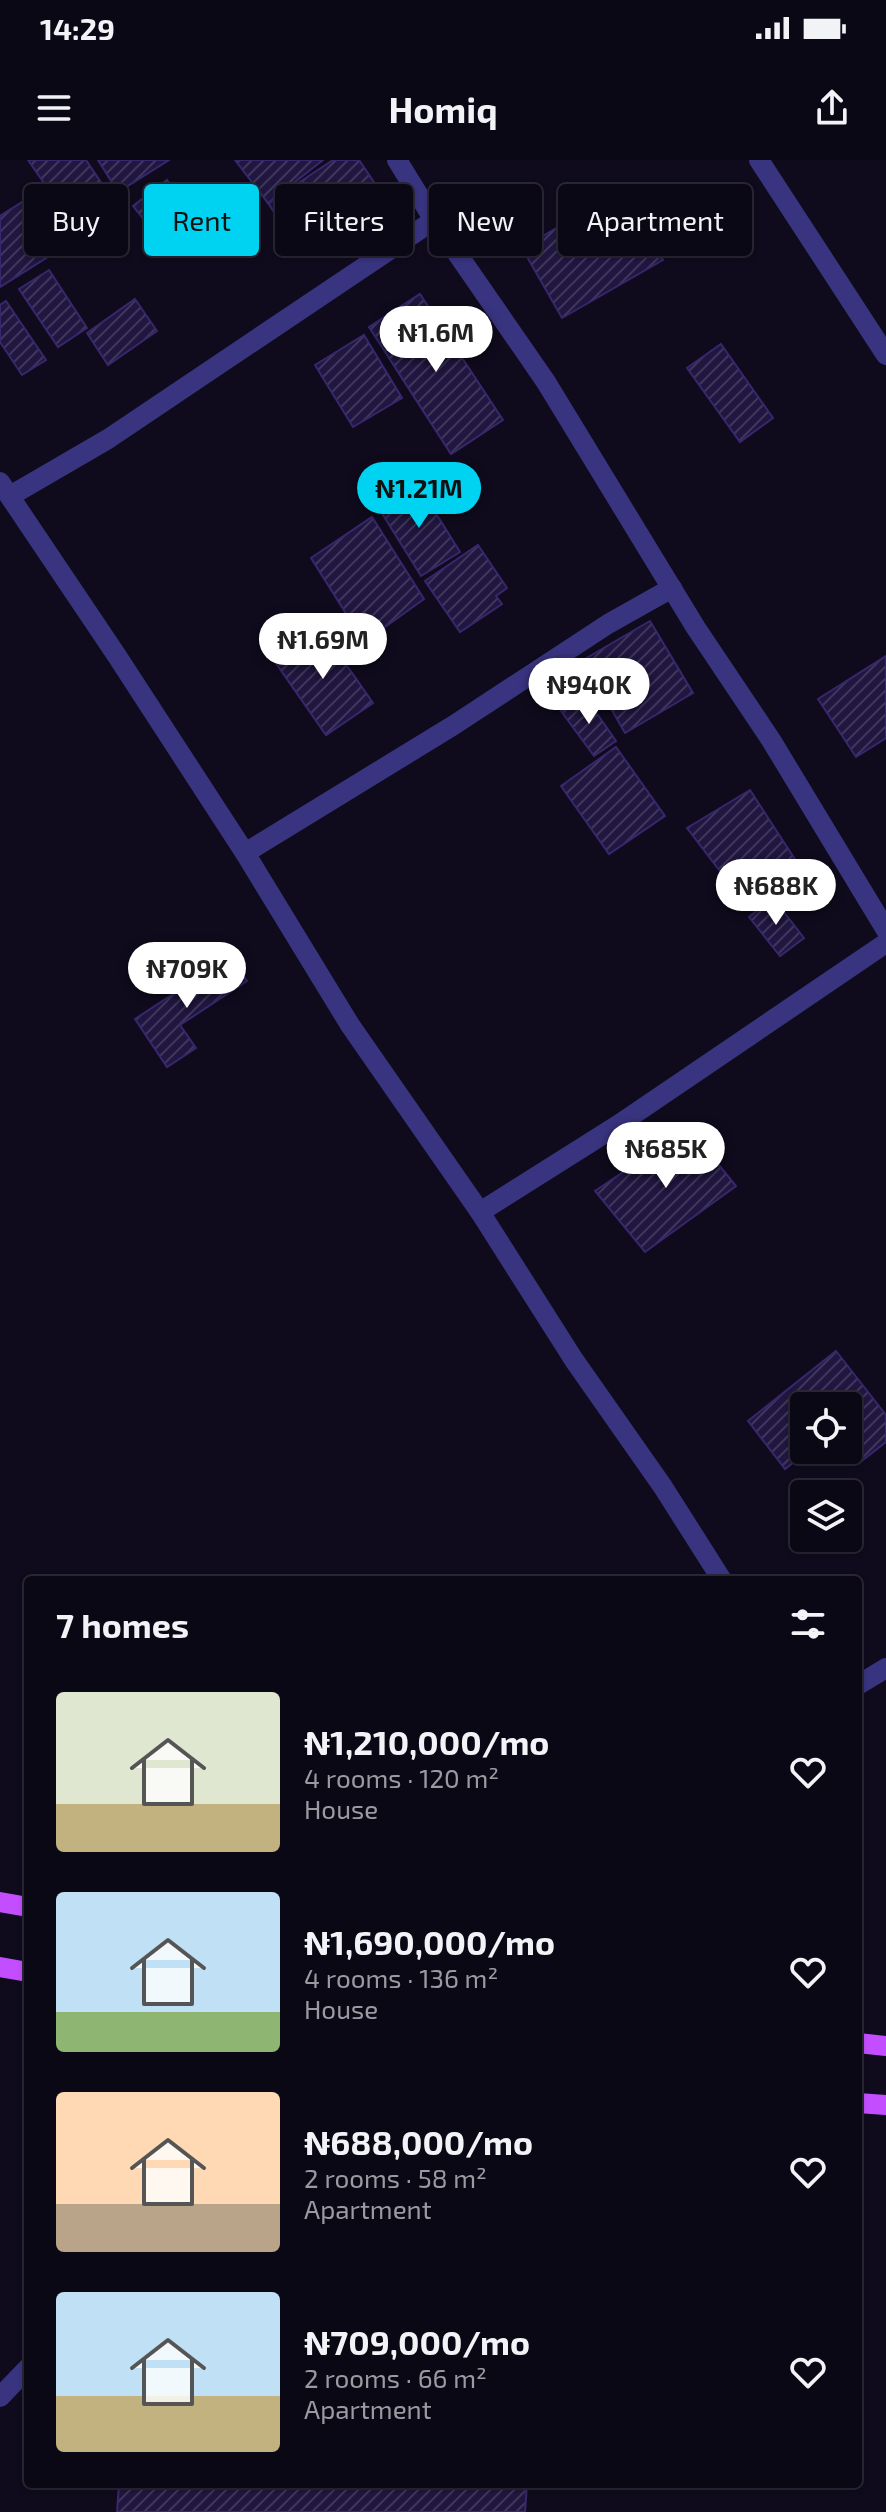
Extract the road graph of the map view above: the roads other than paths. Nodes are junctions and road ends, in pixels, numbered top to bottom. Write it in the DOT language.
graph roads {
  1 [pos="397,160"];
  2 [pos="759,160"];
  3 [pos="429,212"];
  4 [pos="429,223"];
  5 [pos="459,256"];
  6 [pos="886,355"];
  7 [pos="5,489"];
  8 [pos="672,588"];
  9 [pos="245,853"];
  10 [pos="886,930"];
  11 [pos="886,943"];
  12 [pos="480,1212"];
  13 [pos="719,1576"];
  14 [pos="886,1668"];
  15 [pos="862,1683"];
  16 [pos="0,1902"];
  17 [pos="24,1906"];
  18 [pos="0,1967"];
  19 [pos="24,1971"];
  20 [pos="862,2043"];
  21 [pos="886,2046"];
  22 [pos="862,2103"];
  23 [pos="886,2105"];
  24 [pos="24,2372"];
  25 [pos="0,2397"];
  1 -- 3 [label="street"];
  2 -- 6 [label="street"];
  4 -- 7 [label="street"];
  5 -- 8 [label="street"];
  7 -- 9 [label="street"];
  8 -- 9 [label="street"];
  8 -- 10 [label="street"];
  9 -- 12 [label="street"];
  11 -- 12 [label="street"];
  12 -- 13 [label="street"];
  14 -- 15 [label="street"];
  16 -- 17 [label="main road"];
  18 -- 19 [label="main road"];
  20 -- 21 [label="main road"];
  22 -- 23 [label="main road"];
  24 -- 25 [label="street"];
}
